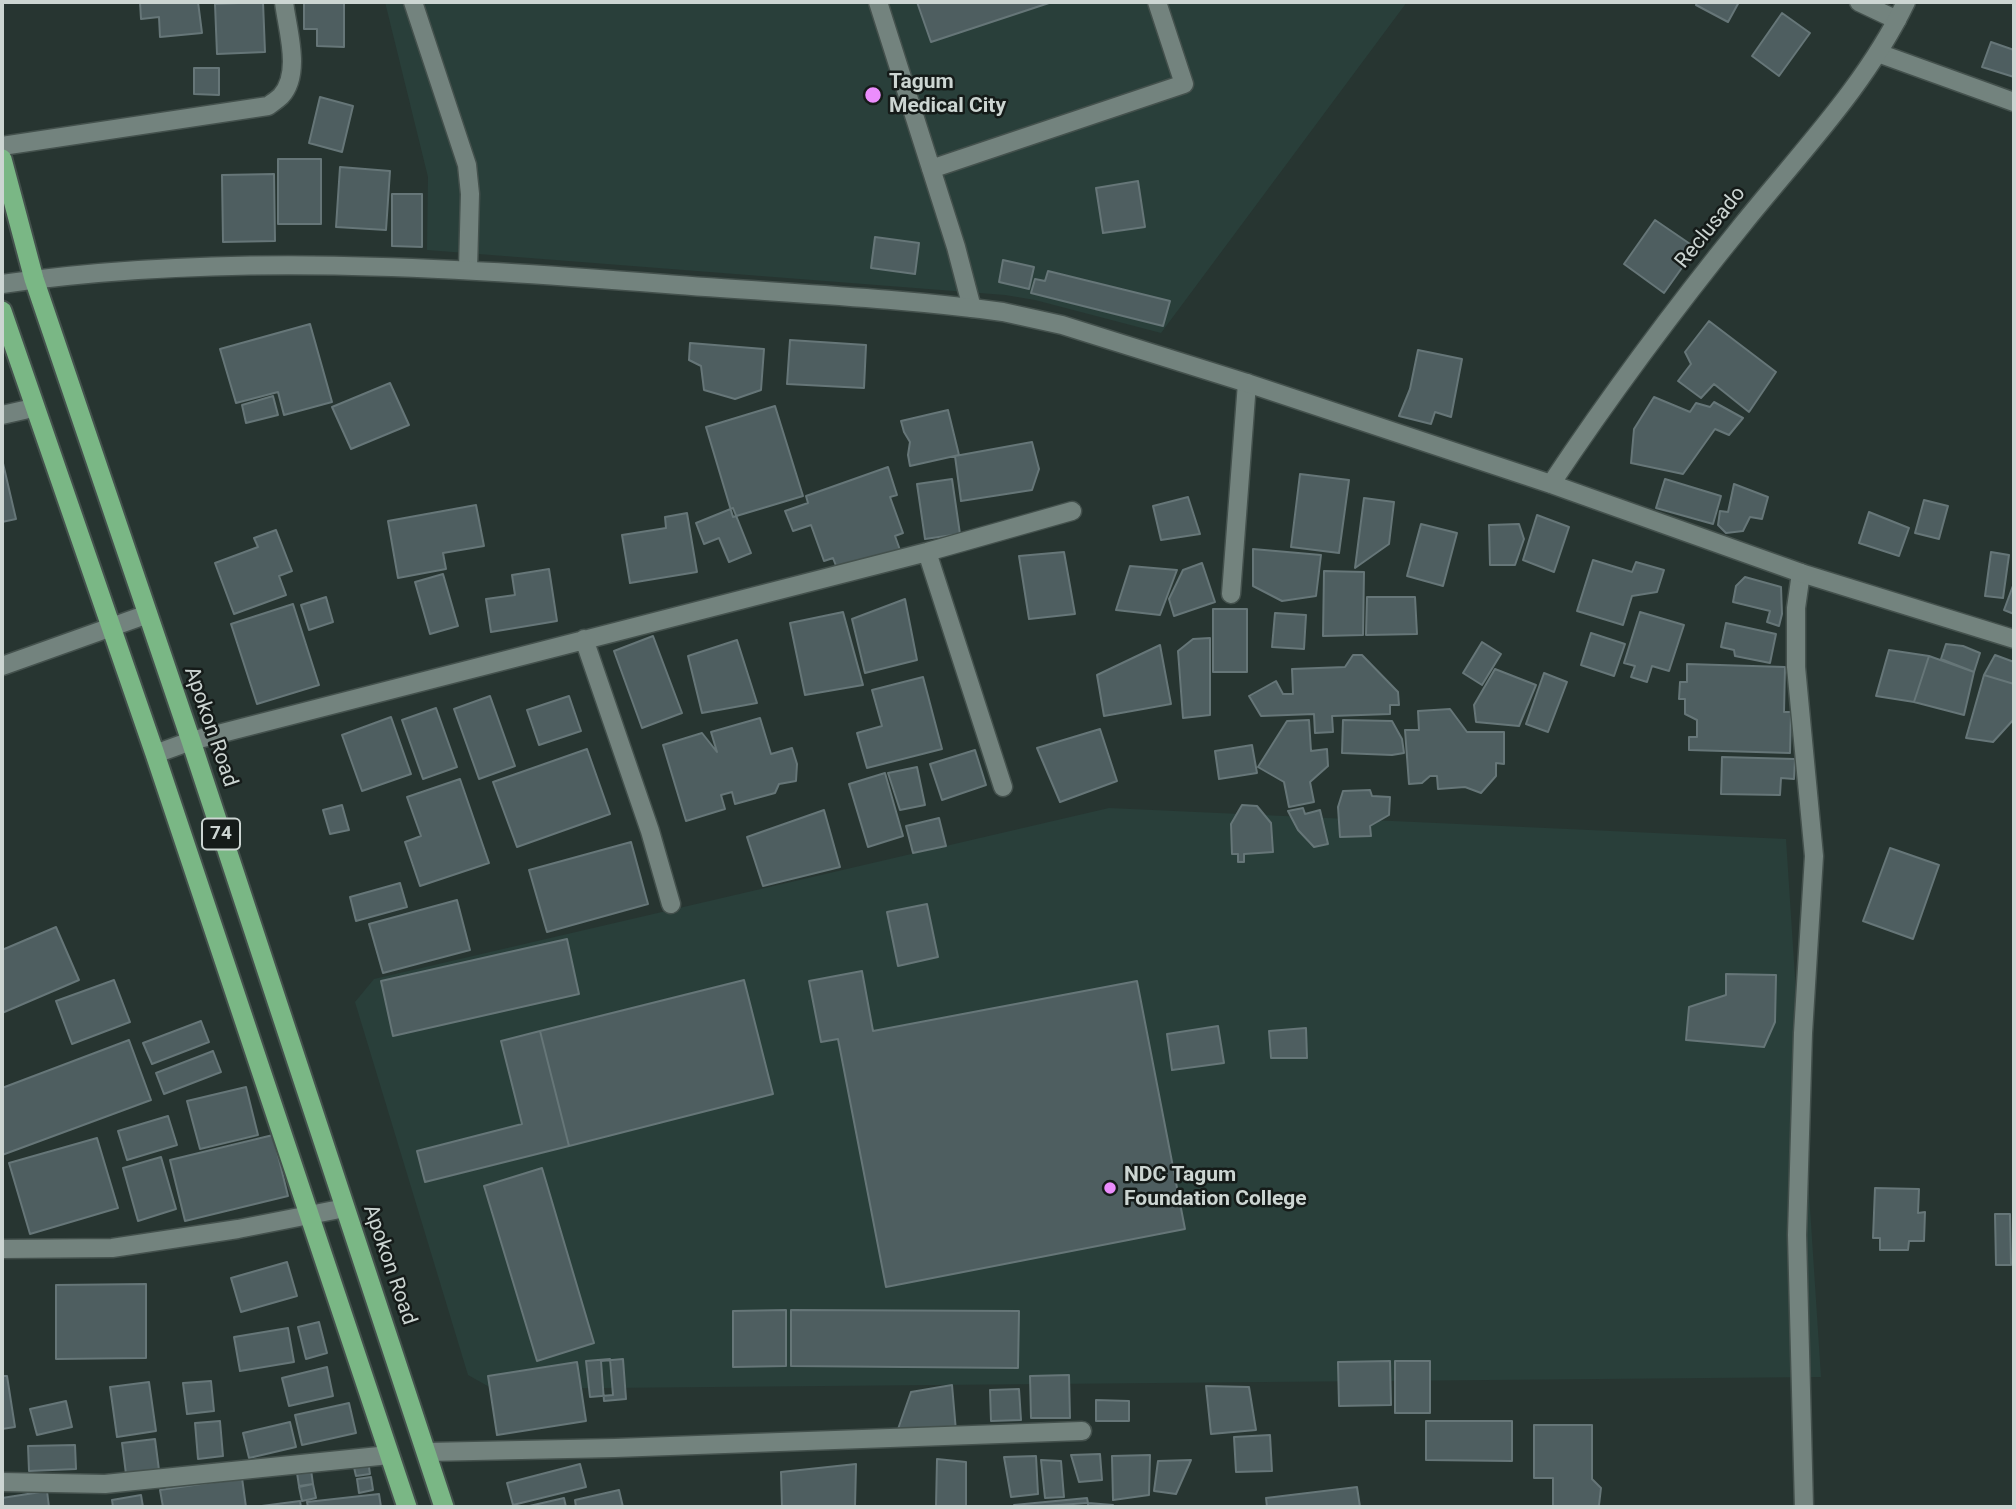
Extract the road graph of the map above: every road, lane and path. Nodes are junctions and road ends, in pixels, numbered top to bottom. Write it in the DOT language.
graph roads {
  1 [pos="284,2"];
  2 [pos="432,2"];
  3 [pos="878,2"];
  4 [pos="1157,2"];
  5 [pos="1859,2"];
  6 [pos="1906,2"];
  7 [pos="413,5"];
  8 [pos="1897,20"];
  9 [pos="1878,52"];
  10 [pos="2014,102"];
  11 [pos="2,146"];
  12 [pos="2,159"];
  13 [pos="932,169"];
  14 [pos="468,269"];
  15 [pos="34,279"];
  16 [pos="2,284"];
  17 [pos="972,308"];
  18 [pos="2,311"];
  19 [pos="1247,383"];
  20 [pos="33,408"];
  21 [pos="2,415"];
  22 [pos="1551,484"];
  23 [pos="1072,510"];
  24 [pos="927,552"];
  25 [pos="1801,573"];
  26 [pos="1230,594"];
  27 [pos="148,614"];
  28 [pos="109,628"];
  29 [pos="584,639"];
  30 [pos="2014,639"];
  31 [pos="2,666"];
  32 [pos="191,741"];
  33 [pos="155,754"];
  34 [pos="1003,788"];
  35 [pos="671,904"];
  36 [pos="345,1208"];
  37 [pos="308,1216"];
  38 [pos="2,1250"];
  39 [pos="1082,1431"];
  40 [pos="427,1452"];
  41 [pos="389,1455"];
  42 [pos="2,1482"];
  43 [pos="407,1507"];
  44 [pos="444,1507"];
  45 [pos="1804,1507"];
  1 -- 11 [label="street"];
  2 -- 7 [label="street"];
  3 -- 13 [label="street"];
  4 -- 13 [label="street"];
  5 -- 8 [label="street"];
  6 -- 8 [label="street, Reclusado"];
  7 -- 14 [label="street"];
  8 -- 9 [label="street, Reclusado"];
  9 -- 10 [label="street"];
  9 -- 22 [label="street, Reclusado"];
  12 -- 15 [label="highway, Apokon Road / 74"];
  13 -- 17 [label="street"];
  14 -- 15 [label="street"];
  14 -- 17 [label="street"];
  15 -- 16 [label="street"];
  15 -- 27 [label="highway, Apokon Road / 74"];
  17 -- 19 [label="street"];
  18 -- 20 [label="highway, 74"];
  19 -- 22 [label="street"];
  19 -- 26 [label="street"];
  20 -- 21 [label="street"];
  20 -- 28 [label="highway, 74"];
  22 -- 25 [label="street"];
  23 -- 24 [label="street"];
  24 -- 29 [label="street"];
  24 -- 34 [label="street"];
  25 -- 30 [label="street"];
  25 -- 45 [label="street"];
  27 -- 28 [label="street"];
  27 -- 32 [label="highway, Apokon Road / 74"];
  28 -- 31 [label="street"];
  28 -- 33 [label="highway, 74"];
  29 -- 32 [label="street"];
  29 -- 35 [label="street"];
  32 -- 33 [label="street"];
  32 -- 36 [label="highway, Apokon Road / 74"];
  33 -- 37 [label="highway, 74"];
  36 -- 37 [label="street"];
  36 -- 40 [label="highway, Apokon Road / 74"];
  37 -- 38 [label="street"];
  37 -- 41 [label="highway, 74"];
  39 -- 40 [label="street"];
  40 -- 44 [label="highway, Apokon Road / 74"];
  41 -- 42 [label="street"];
  41 -- 43 [label="highway, 74"];
}
